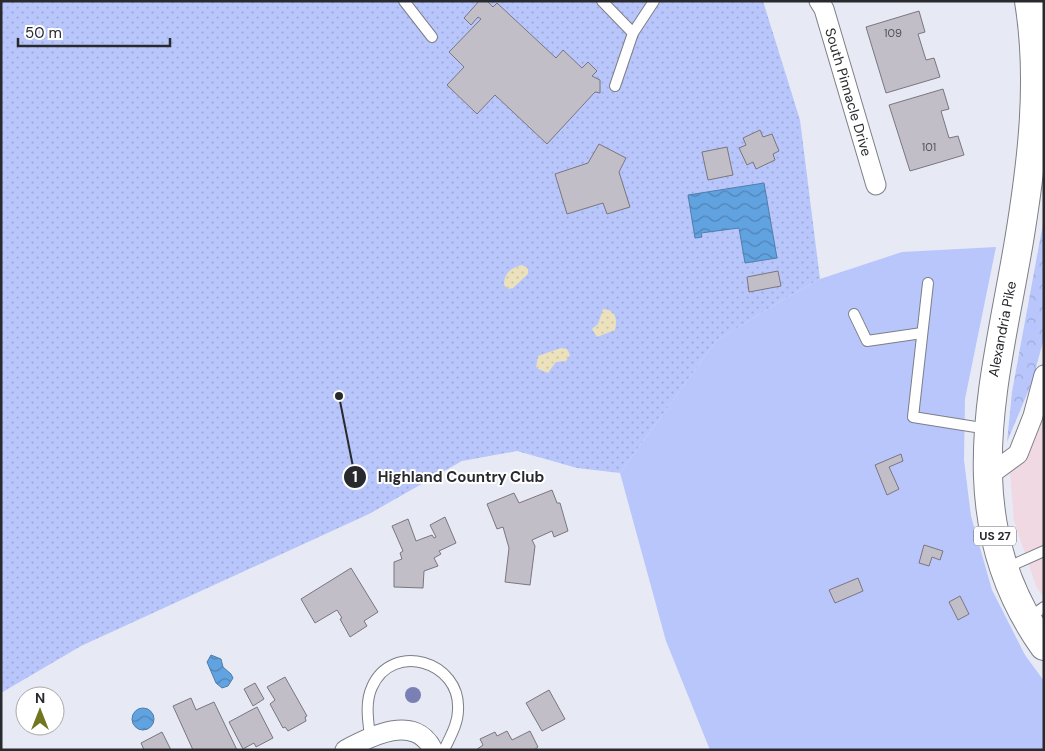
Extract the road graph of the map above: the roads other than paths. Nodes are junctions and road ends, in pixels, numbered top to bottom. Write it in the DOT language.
graph roads {
  1 [pos="404,1"];
  2 [pos="602,1"];
  3 [pos="654,1"];
  4 [pos="819,1"];
  5 [pos="1029,1"];
  6 [pos="633,33"];
  7 [pos="432,37"];
  8 [pos="1039,60"];
  9 [pos="615,86"];
  10 [pos="876,184"];
  11 [pos="928,283"];
  12 [pos="854,314"];
  13 [pos="922,333"];
  14 [pos="1044,375"];
  15 [pos="988,429"];
  16 [pos="988,476"];
  17 [pos="1044,551"];
  18 [pos="1005,569"];
  19 [pos="1035,613"];
  20 [pos="1044,646"];
  21 [pos="370,736"];
  22 [pos="344,750"];
  23 [pos="433,750"];
  24 [pos="444,750"];
  1 -- 7 [label="lane"];
  2 -- 6 [label="lane"];
  3 -- 6 [label="lane"];
  4 -- 10 [label="street, South Pinnacle Drive"];
  5 -- 8 [label="main road, Alexandria Pike / US 27"];
  6 -- 9 [label="lane"];
  8 -- 15 [label="main road, Alexandria Pike / US 27"];
  11 -- 13 [label="lane"];
  12 -- 13 [label="lane"];
  13 -- 15 [label="lane"];
  14 -- 16 [label="street"];
  15 -- 16 [label="main road, Alexandria Pike / US 27"];
  16 -- 18 [label="main road, Alexandria Pike / US 27"];
  17 -- 18 [label="lane"];
  18 -- 19 [label="main road, Alexandria Pike / US 27"];
  19 -- 20 [label="main road, Alexandria Pike / US 27"];
  21 -- 22 [label="street"];
  21 -- 23 [label="street"];
  21 -- 24 [label="lane"];
}
